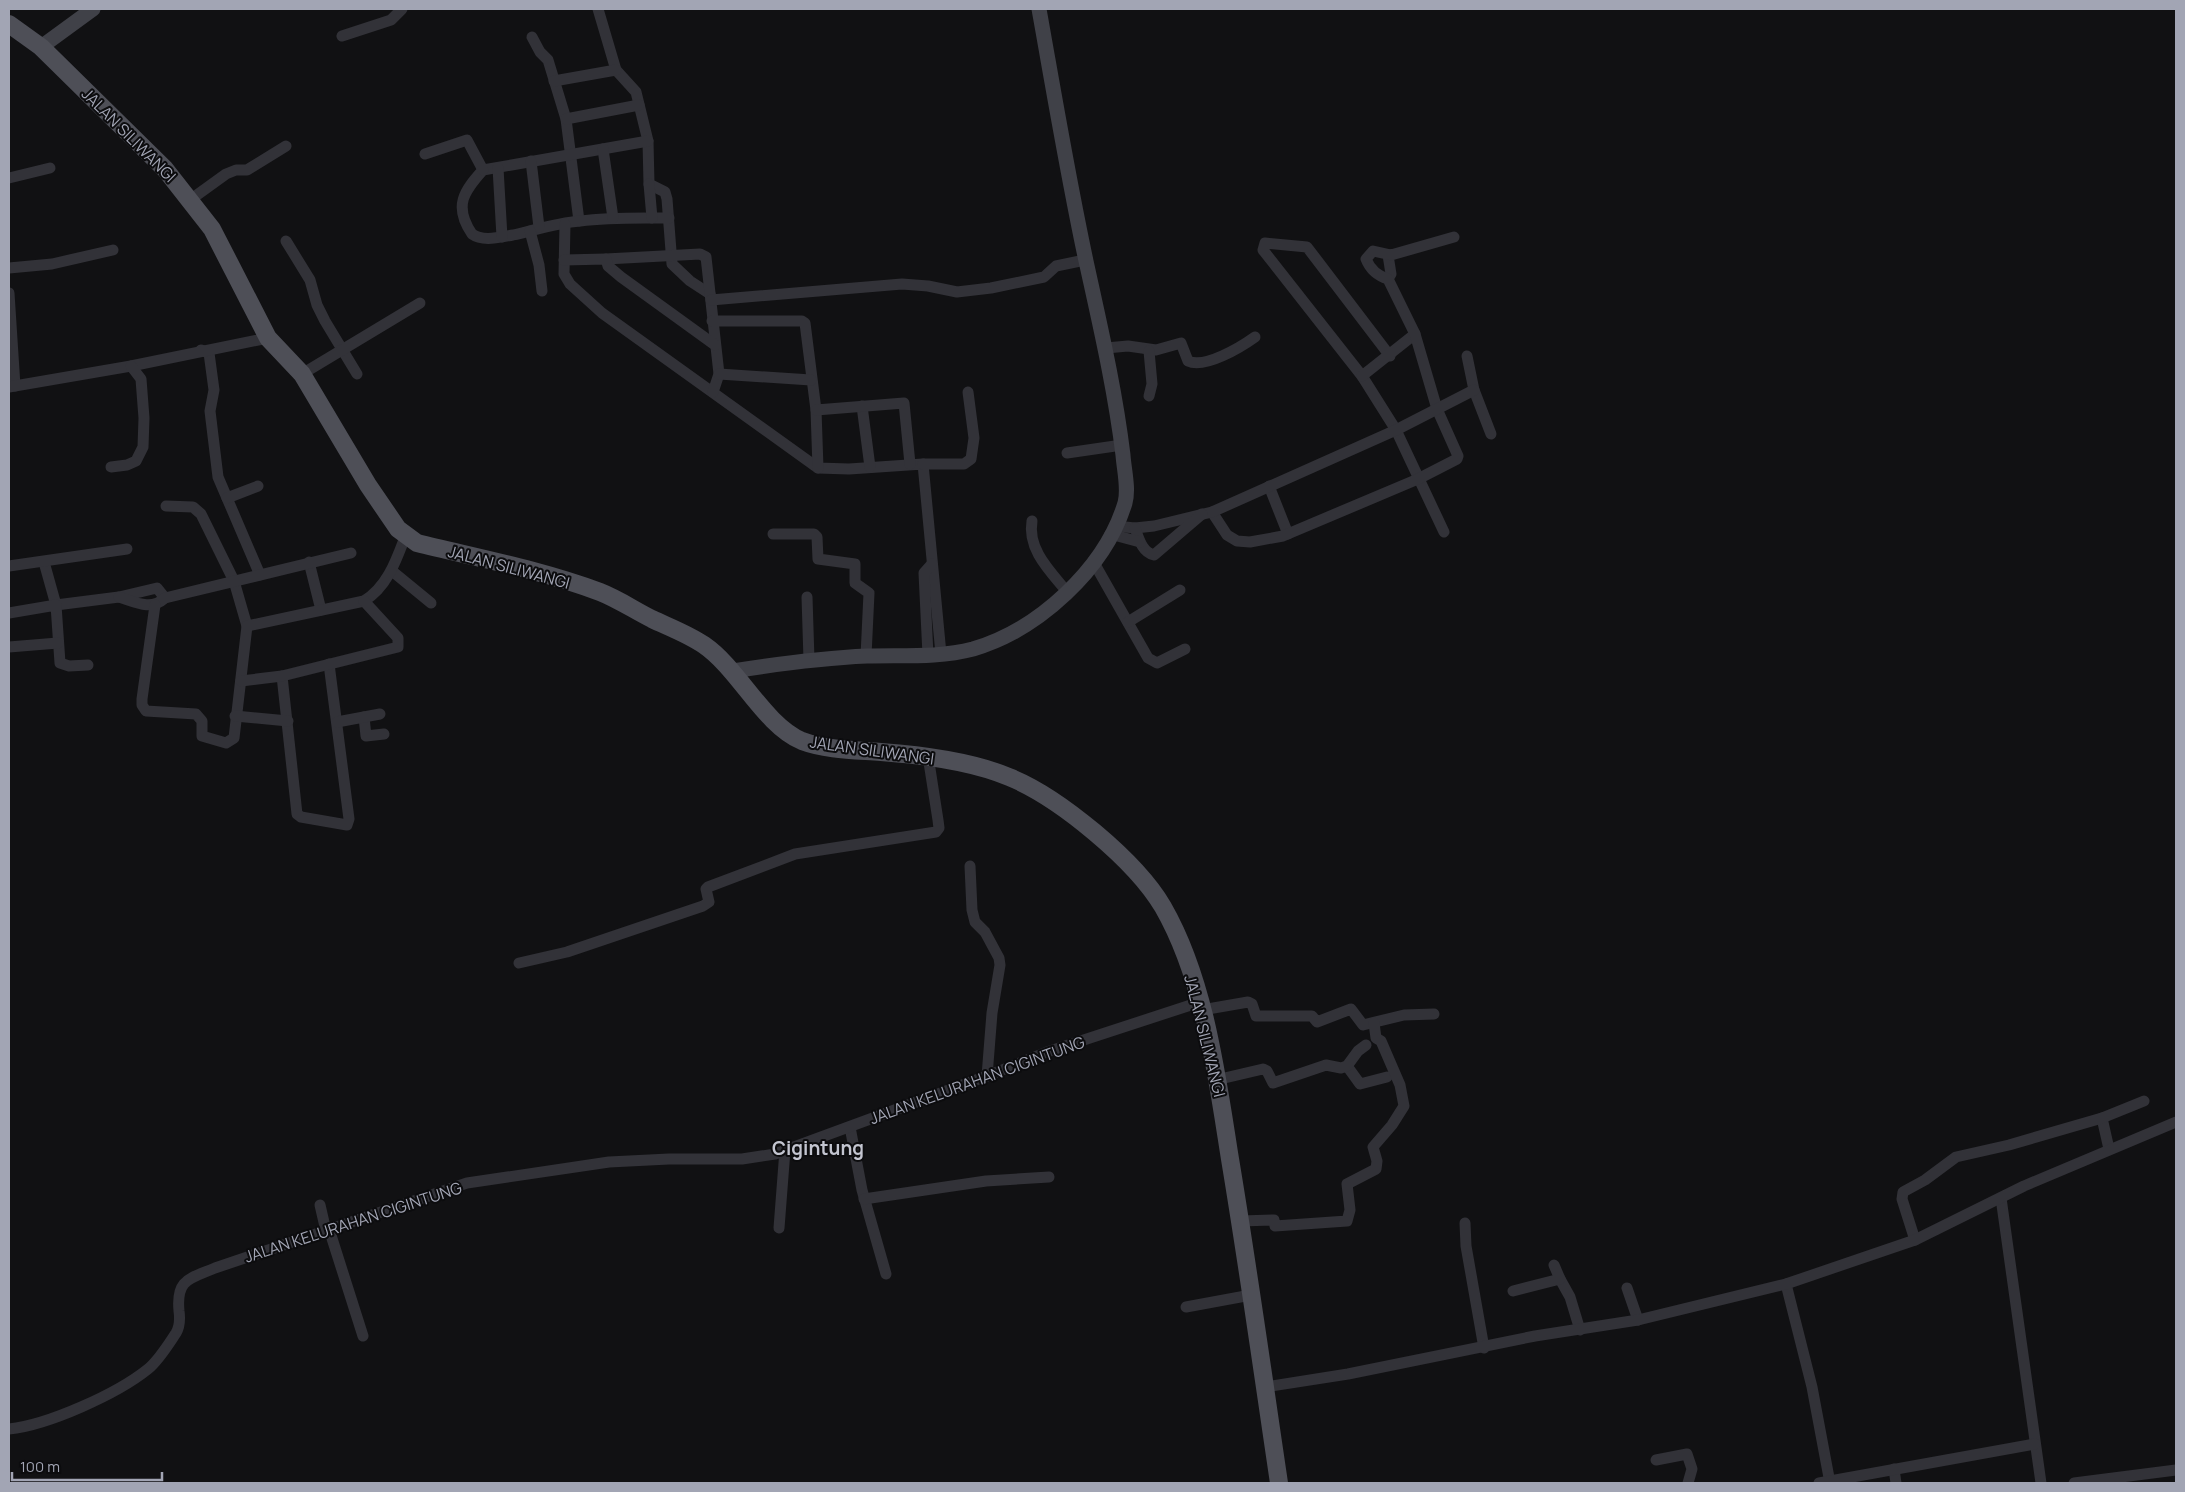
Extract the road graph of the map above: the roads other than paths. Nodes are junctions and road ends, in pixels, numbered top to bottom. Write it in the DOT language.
graph roads {
  1 [pos="94,9"];
  2 [pos="402,9"];
  3 [pos="598,9"];
  4 [pos="1039,9"];
  5 [pos="9,24"];
  6 [pos="342,36"];
  7 [pos="532,37"];
  8 [pos="41,48"];
  9 [pos="616,70"];
  10 [pos="554,81"];
  11 [pos="639,105"];
  12 [pos="566,119"];
  13 [pos="648,141"];
  14 [pos="286,146"];
  15 [pos="603,149"];
  16 [pos="425,154"];
  17 [pos="570,155"];
  18 [pos="531,161"];
  19 [pos="50,168"];
  20 [pos="498,168"];
  21 [pos="484,170"];
  22 [pos="9,178"];
  23 [pos="649,184"];
  24 [pos="190,200"];
  25 [pos="613,218"];
  26 [pos="652,218"];
  27 [pos="669,218"];
  28 [pos="579,221"];
  29 [pos="565,224"];
  30 [pos="535,229"];
  31 [pos="502,237"];
  32 [pos="1454,237"];
  33 [pos="286,241"];
  34 [pos="113,250"];
  35 [pos="1388,255"];
  36 [pos="672,257"];
  37 [pos="564,260"];
  38 [pos="606,260"];
  39 [pos="1085,260"];
  40 [pos="9,268"];
  41 [pos="1388,279"];
  42 [pos="542,291"];
  43 [pos="9,293"];
  44 [pos="710,297"];
  45 [pos="420,303"];
  46 [pos="712,321"];
  47 [pos="1414,334"];
  48 [pos="1255,337"];
  49 [pos="268,338"];
  50 [pos="715,345"];
  51 [pos="342,348"];
  52 [pos="1106,348"];
  53 [pos="201,350"];
  54 [pos="1149,351"];
  55 [pos="1390,356"];
  56 [pos="1466,356"];
  57 [pos="131,366"];
  58 [pos="302,374"];
  59 [pos="357,374"];
  60 [pos="719,374"];
  61 [pos="1362,376"];
  62 [pos="811,380"];
  63 [pos="12,386"];
  64 [pos="1474,390"];
  65 [pos="713,392"];
  66 [pos="968,392"];
  67 [pos="1148,396"];
  68 [pos="862,406"];
  69 [pos="1437,409"];
  70 [pos="816,410"];
  71 [pos="1396,430"];
  72 [pos="1491,434"];
  73 [pos="1122,445"];
  74 [pos="1067,453"];
  75 [pos="910,464"];
  76 [pos="923,464"];
  77 [pos="111,467"];
  78 [pos="870,467"];
  79 [pos="818,468"];
  80 [pos="1418,479"];
  81 [pos="258,486"];
  82 [pos="1269,486"];
  83 [pos="227,498"];
  84 [pos="166,506"];
  85 [pos="1207,513"];
  86 [pos="1032,521"];
  87 [pos="1135,528"];
  88 [pos="1113,530"];
  89 [pos="1444,532"];
  90 [pos="773,534"];
  91 [pos="1288,534"];
  92 [pos="405,537"];
  93 [pos="1140,542"];
  94 [pos="127,548"];
  95 [pos="351,553"];
  96 [pos="1094,561"];
  97 [pos="44,562"];
  98 [pos="309,562"];
  99 [pos="9,566"];
  100 [pos="392,571"];
  101 [pos="260,575"];
  102 [pos="234,581"];
  103 [pos="1180,590"];
  104 [pos="1068,593"];
  105 [pos="119,597"];
  106 [pos="807,597"];
  107 [pos="165,598"];
  108 [pos="364,601"];
  109 [pos="431,602"];
  110 [pos="155,605"];
  111 [pos="56,606"];
  112 [pos="322,610"];
  113 [pos="9,613"];
  114 [pos="1128,622"];
  115 [pos="248,626"];
  116 [pos="58,644"];
  117 [pos="9,646"];
  118 [pos="1185,648"];
  119 [pos="934,654"];
  120 [pos="866,656"];
  121 [pos="809,660"];
  122 [pos="329,664"];
  123 [pos="88,665"];
  124 [pos="732,671"];
  125 [pos="282,676"];
  126 [pos="241,681"];
  127 [pos="380,714"];
  128 [pos="235,716"];
  129 [pos="364,717"];
  130 [pos="288,721"];
  131 [pos="337,722"];
  132 [pos="384,734"];
  133 [pos="928,756"];
  134 [pos="970,866"];
  135 [pos="519,962"];
  136 [pos="1201,1006"];
  137 [pos="1434,1014"];
  138 [pos="1374,1023"];
  139 [pos="1366,1045"];
  140 [pos="1347,1066"];
  141 [pos="987,1076"];
  142 [pos="1387,1077"];
  143 [pos="1216,1080"];
  144 [pos="2144,1101"];
  145 [pos="2102,1118"];
  146 [pos="2176,1122"];
  147 [pos="850,1127"];
  148 [pos="2109,1149"];
  149 [pos="786,1150"];
  150 [pos="1049,1177"];
  151 [pos="2001,1198"];
  152 [pos="864,1199"];
  153 [pos="320,1205"];
  154 [pos="1240,1221"];
  155 [pos="1465,1223"];
  156 [pos="778,1228"];
  157 [pos="328,1230"];
  158 [pos="1915,1240"];
  159 [pos="1554,1265"];
  160 [pos="886,1274"];
  161 [pos="1560,1279"];
  162 [pos="1786,1284"];
  163 [pos="1627,1288"];
  164 [pos="1513,1291"];
  165 [pos="1251,1295"];
  166 [pos="1186,1307"];
  167 [pos="1638,1320"];
  168 [pos="1580,1330"];
  169 [pos="363,1336"];
  170 [pos="1484,1348"];
  171 [pos="1265,1387"];
  172 [pos="9,1429"];
  173 [pos="2035,1444"];
  174 [pos="1656,1460"];
  175 [pos="1894,1469"];
  176 [pos="2176,1470"];
  177 [pos="1826,1482"];
  178 [pos="1280,1483"];
  179 [pos="1688,1483"];
  180 [pos="1896,1483"];
  181 [pos="2041,1483"];
  182 [pos="2074,1483"];
  1 -- 8 [label="street"];
  2 -- 6 [label="street"];
  3 -- 9 [label="street"];
  4 -- 39 [label="street"];
  5 -- 8 [label="main road, JALAN SILIWANGI"];
  7 -- 10 [label="street"];
  8 -- 24 [label="main road, JALAN SILIWANGI"];
  9 -- 10 [label="street"];
  9 -- 11 [label="street"];
  10 -- 12 [label="street"];
  11 -- 12 [label="street"];
  11 -- 13 [label="street"];
  12 -- 17 [label="street"];
  13 -- 15 [label="street"];
  13 -- 23 [label="street"];
  14 -- 24 [label="street"];
  15 -- 17 [label="street"];
  15 -- 25 [label="street"];
  16 -- 21 [label="street"];
  17 -- 18 [label="street"];
  17 -- 28 [label="street"];
  18 -- 20 [label="street"];
  18 -- 30 [label="street"];
  19 -- 22 [label="street"];
  20 -- 21 [label="street"];
  20 -- 31 [label="street"];
  21 -- 31 [label="street"];
  23 -- 26 [label="street"];
  23 -- 27 [label="street"];
  24 -- 49 [label="main road, JALAN SILIWANGI"];
  25 -- 26 [label="street"];
  25 -- 28 [label="street"];
  26 -- 27 [label="street"];
  27 -- 36 [label="street"];
  28 -- 29 [label="street"];
  29 -- 30 [label="street"];
  29 -- 37 [label="street"];
  30 -- 31 [label="street"];
  30 -- 42 [label="street"];
  32 -- 35 [label="street"];
  33 -- 51 [label="street"];
  34 -- 40 [label="street"];
  35 -- 41 [label="street"];
  35 -- 41 [label="street"];
  36 -- 38 [label="street"];
  36 -- 44 [label="street"];
  36 -- 44 [label="street"];
  37 -- 38 [label="street"];
  37 -- 65 [label="street"];
  38 -- 50 [label="street"];
  39 -- 44 [label="street"];
  39 -- 52 [label="street"];
  41 -- 47 [label="street"];
  43 -- 63 [label="street"];
  44 -- 46 [label="street"];
  45 -- 51 [label="street"];
  46 -- 50 [label="street"];
  46 -- 62 [label="street"];
  47 -- 55 [label="street"];
  47 -- 69 [label="street"];
  48 -- 54 [label="street"];
  49 -- 53 [label="street"];
  49 -- 58 [label="main road, JALAN SILIWANGI"];
  50 -- 60 [label="street"];
  51 -- 58 [label="street"];
  51 -- 59 [label="street"];
  52 -- 54 [label="street"];
  52 -- 73 [label="street"];
  53 -- 57 [label="street"];
  53 -- 83 [label="street"];
  54 -- 67 [label="street"];
  55 -- 61 [label="street"];
  55 -- 61 [label="street"];
  56 -- 64 [label="street"];
  57 -- 63 [label="street"];
  57 -- 77 [label="street"];
  58 -- 92 [label="main road, JALAN SILIWANGI"];
  60 -- 62 [label="street"];
  60 -- 65 [label="street"];
  61 -- 71 [label="street"];
  62 -- 70 [label="street"];
  64 -- 69 [label="street"];
  64 -- 72 [label="street"];
  65 -- 79 [label="street"];
  66 -- 76 [label="street"];
  68 -- 70 [label="street"];
  68 -- 75 [label="street"];
  68 -- 78 [label="street"];
  69 -- 71 [label="street"];
  69 -- 80 [label="street"];
  70 -- 79 [label="street"];
  71 -- 80 [label="street"];
  71 -- 82 [label="street"];
  73 -- 74 [label="street"];
  73 -- 88 [label="street"];
  75 -- 76 [label="street"];
  75 -- 78 [label="street"];
  76 -- 119 [label="street"];
  78 -- 79 [label="street"];
  80 -- 89 [label="street"];
  80 -- 91 [label="street"];
  81 -- 83 [label="street"];
  82 -- 85 [label="street"];
  82 -- 91 [label="street"];
  83 -- 101 [label="street"];
  84 -- 102 [label="street"];
  85 -- 87 [label="street"];
  85 -- 91 [label="street"];
  85 -- 93 [label="street"];
  86 -- 104 [label="street"];
  87 -- 88 [label="street"];
  87 -- 93 [label="street"];
  88 -- 93 [label="street"];
  88 -- 96 [label="street"];
  90 -- 120 [label="street"];
  92 -- 100 [label="street"];
  92 -- 124 [label="main road, JALAN SILIWANGI"];
  94 -- 97 [label="street"];
  95 -- 98 [label="street"];
  96 -- 104 [label="street"];
  96 -- 114 [label="street"];
  97 -- 99 [label="street"];
  97 -- 111 [label="street"];
  98 -- 101 [label="street"];
  98 -- 112 [label="street"];
  100 -- 108 [label="street"];
  100 -- 109 [label="street"];
  101 -- 102 [label="street"];
  102 -- 107 [label="street"];
  102 -- 115 [label="street"];
  103 -- 114 [label="street"];
  104 -- 119 [label="street"];
  105 -- 107 [label="street"];
  105 -- 110 [label="street"];
  105 -- 111 [label="street"];
  106 -- 121 [label="street"];
  107 -- 110 [label="street"];
  108 -- 112 [label="street"];
  108 -- 122 [label="street"];
  110 -- 128 [label="street"];
  111 -- 113 [label="street"];
  111 -- 116 [label="street"];
  112 -- 115 [label="street"];
  114 -- 118 [label="street"];
  115 -- 126 [label="street"];
  116 -- 117 [label="street"];
  116 -- 123 [label="street"];
  119 -- 120 [label="street"];
  120 -- 121 [label="street"];
  121 -- 124 [label="street"];
  122 -- 125 [label="street"];
  122 -- 131 [label="street"];
  124 -- 133 [label="main road, JALAN SILIWANGI"];
  125 -- 126 [label="street"];
  125 -- 130 [label="street"];
  126 -- 128 [label="street"];
  127 -- 129 [label="street"];
  128 -- 130 [label="street"];
  129 -- 131 [label="street"];
  129 -- 132 [label="street"];
  130 -- 131 [label="street"];
  133 -- 135 [label="street"];
  133 -- 136 [label="main road, JALAN SILIWANGI"];
  134 -- 141 [label="street"];
  136 -- 138 [label="street, JALAN KELURAHAN CIGINTUNG"];
  136 -- 141 [label="street, JALAN KELURAHAN CIGINTUNG"];
  136 -- 143 [label="main road, JALAN SILIWANGI"];
  137 -- 138 [label="street"];
  138 -- 154 [label="street"];
  139 -- 140 [label="street"];
  140 -- 142 [label="street"];
  140 -- 143 [label="street"];
  141 -- 147 [label="street, JALAN KELURAHAN CIGINTUNG"];
  143 -- 154 [label="main road, JALAN SILIWANGI"];
  144 -- 145 [label="street"];
  145 -- 148 [label="street"];
  145 -- 158 [label="street"];
  146 -- 148 [label="street"];
  147 -- 149 [label="street, JALAN KELURAHAN CIGINTUNG"];
  147 -- 152 [label="street"];
  148 -- 151 [label="street"];
  149 -- 156 [label="street"];
  149 -- 157 [label="street, JALAN KELURAHAN CIGINTUNG"];
  150 -- 152 [label="street"];
  151 -- 158 [label="street"];
  151 -- 173 [label="street"];
  152 -- 160 [label="street"];
  153 -- 157 [label="street"];
  154 -- 165 [label="main road, JALAN SILIWANGI"];
  155 -- 170 [label="street"];
  157 -- 169 [label="street"];
  157 -- 172 [label="street, JALAN KELURAHAN CIGINTUNG"];
  158 -- 162 [label="street"];
  159 -- 161 [label="street"];
  161 -- 164 [label="street"];
  161 -- 168 [label="street"];
  162 -- 167 [label="street"];
  162 -- 177 [label="street"];
  163 -- 167 [label="street"];
  165 -- 166 [label="street"];
  165 -- 171 [label="main road, JALAN SILIWANGI"];
  167 -- 168 [label="street"];
  168 -- 170 [label="street"];
  170 -- 171 [label="street"];
  171 -- 178 [label="main road, JALAN SILIWANGI"];
  173 -- 175 [label="street"];
  173 -- 181 [label="street"];
  174 -- 179 [label="street"];
  175 -- 177 [label="street"];
  175 -- 180 [label="street"];
  176 -- 182 [label="street"];
}
